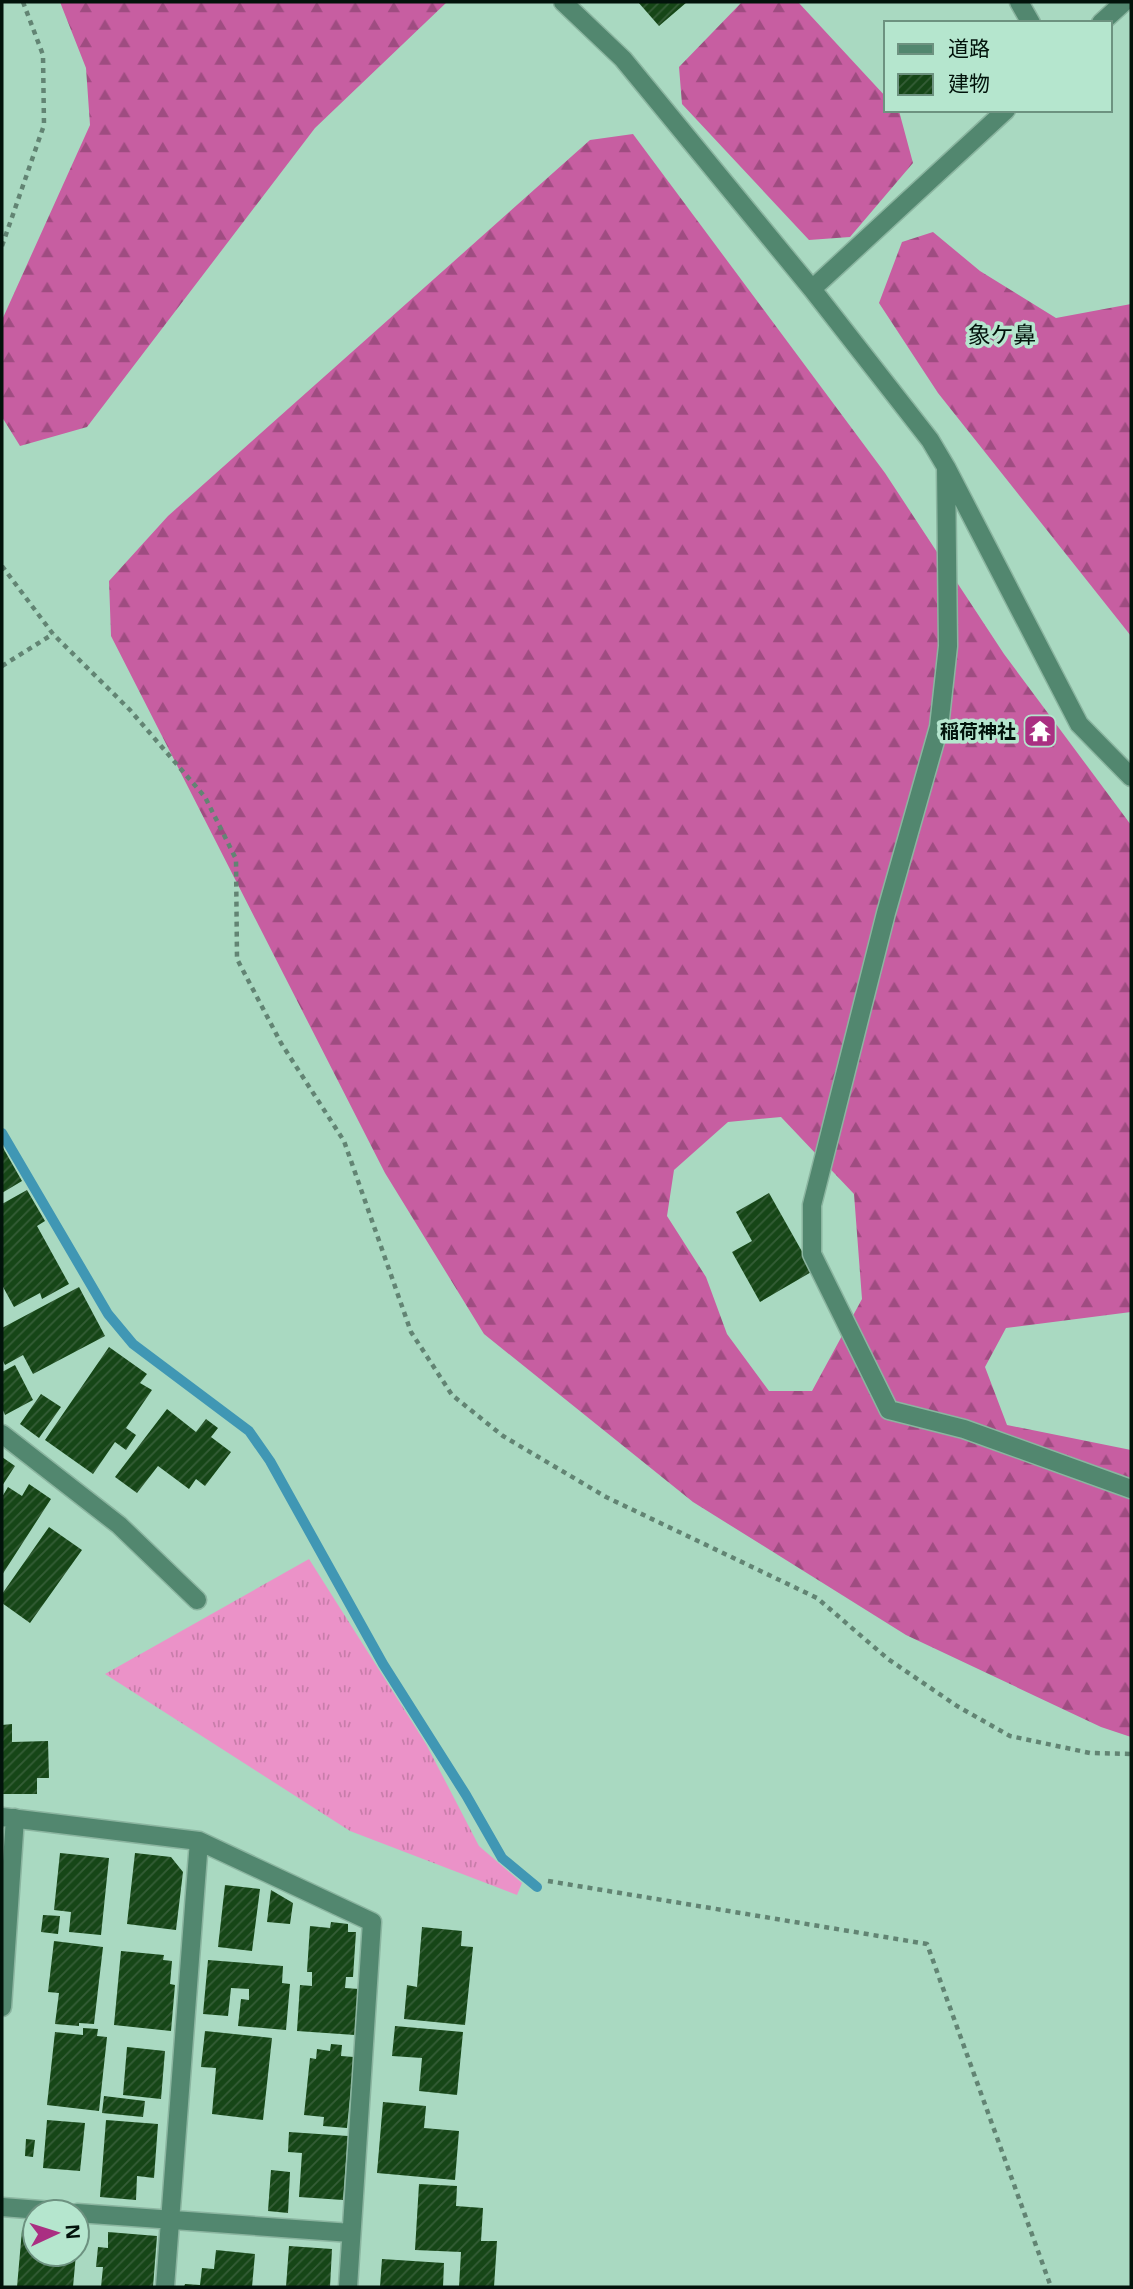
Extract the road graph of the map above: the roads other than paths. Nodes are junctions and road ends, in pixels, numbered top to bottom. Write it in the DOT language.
graph roads {
  1 [pos="564,2"];
  2 [pos="1019,2"];
  3 [pos="1124,2"];
  4 [pos="1030,21"];
  5 [pos="1103,21"];
  6 [pos="1004,112"];
  7 [pos="812,289"];
  8 [pos="946,467"];
  9 [pos="1131,777"];
  10 [pos="2,1434"];
  11 [pos="1131,1489"];
  12 [pos="197,1600"];
  13 [pos="8,1818"];
  14 [pos="199,1841"];
  15 [pos="2,2007"];
  16 [pos="2,2207"];
  17 [pos="21,2208"];
  18 [pos="91,2214"];
  19 [pos="169,2220"];
  20 [pos="351,2234"];
  21 [pos="165,2287"];
  22 [pos="348,2287"];
  1 -- 7 [label="street"];
  2 -- 4 [label="street"];
  3 -- 5 [label="street"];
  6 -- 7 [label="street"];
  7 -- 8 [label="street"];
  8 -- 9 [label="street"];
  8 -- 11 [label="street"];
  10 -- 12 [label="street"];
  13 -- 14 [label="street"];
  13 -- 15 [label="street"];
  14 -- 19 [label="street"];
  14 -- 20 [label="street"];
  16 -- 17 [label="street"];
  18 -- 19 [label="street"];
  19 -- 20 [label="street"];
  19 -- 21 [label="street"];
  20 -- 22 [label="street"];
}
